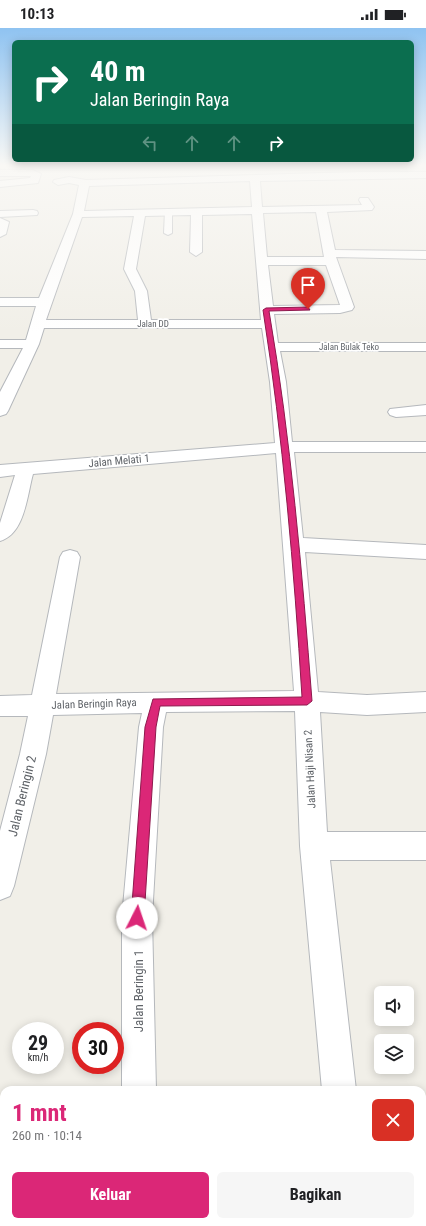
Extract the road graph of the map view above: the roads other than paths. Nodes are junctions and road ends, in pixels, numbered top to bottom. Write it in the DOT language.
graph roads {
  1 [pos="0,222"];
  2 [pos="75,222"];
  3 [pos="138,222"];
  4 [pos="168,222"];
  5 [pos="197,222"];
  6 [pos="257,222"];
  7 [pos="323,222"];
  8 [pos="168,233"];
  9 [pos="0,234"];
  10 [pos="196,252"];
  11 [pos="426,255"];
  12 [pos="330,257"];
  13 [pos="261,261"];
  14 [pos="0,302"];
  15 [pos="44,302"];
  16 [pos="267,316"];
  17 [pos="38,324"];
  18 [pos="145,324"];
  19 [pos="0,344"];
  20 [pos="32,344"];
  21 [pos="272,347"];
  22 [pos="426,347"];
  23 [pos="2,402"];
  24 [pos="426,410"];
  25 [pos="396,412"];
  26 [pos="284,447"];
  27 [pos="426,447"];
  28 [pos="25,470"];
  29 [pos="0,471"];
  30 [pos="0,534"];
  31 [pos="294,544"];
  32 [pos="426,552"];
  33 [pos="70,557"];
  34 [pos="307,701"];
  35 [pos="156,702"];
  36 [pos="426,702"];
  37 [pos="0,706"];
  38 [pos="41,706"];
  39 [pos="314,846"];
  40 [pos="426,846"];
  41 [pos="0,886"];
  42 [pos="139,1086"];
  43 [pos="339,1086"];
  1 -- 9 [label="street"];
  2 -- 15 [label="street"];
  3 -- 18 [label="street"];
  4 -- 8 [label="lane"];
  5 -- 10 [label="street"];
  6 -- 13 [label="street, Jalan Haji Nisan 2"];
  7 -- 12 [label="street"];
  11 -- 12 [label="street"];
  12 -- 13 [label="street"];
  12 -- 16 [label="street, Jalan DD"];
  13 -- 16 [label="street, Jalan Haji Nisan 2"];
  14 -- 15 [label="street"];
  15 -- 17 [label="street"];
  16 -- 18 [label="street, Jalan DD"];
  16 -- 21 [label="street, Jalan Haji Nisan 2"];
  17 -- 18 [label="street, Jalan DD"];
  17 -- 20 [label="street"];
  19 -- 20 [label="street"];
  20 -- 23 [label="street"];
  21 -- 22 [label="street, Jalan Bulak Teko"];
  21 -- 26 [label="street, Jalan Haji Nisan 2"];
  24 -- 25 [label="street"];
  26 -- 27 [label="street, Jalan Melati 1"];
  26 -- 28 [label="street, Jalan Melati 1"];
  26 -- 31 [label="street, Jalan Haji Nisan 2"];
  28 -- 29 [label="street, Jalan Melati 1"];
  28 -- 30 [label="street"];
  31 -- 32 [label="street"];
  31 -- 34 [label="street, Jalan Haji Nisan 2"];
  33 -- 38 [label="street, Jalan Beringin 2"];
  34 -- 35 [label="street, Jalan Beringin Raya"];
  34 -- 36 [label="street, Jalan Beringin Raya"];
  34 -- 39 [label="street, Jalan Haji Nisan 2"];
  35 -- 38 [label="street, Jalan Beringin Raya"];
  35 -- 42 [label="street, Jalan Beringin 1"];
  37 -- 38 [label="street, Jalan Beringin Raya"];
  38 -- 41 [label="street, Jalan Beringin 2"];
  39 -- 40 [label="street"];
  39 -- 43 [label="street, Jalan Haji Nisan 2"];
}
